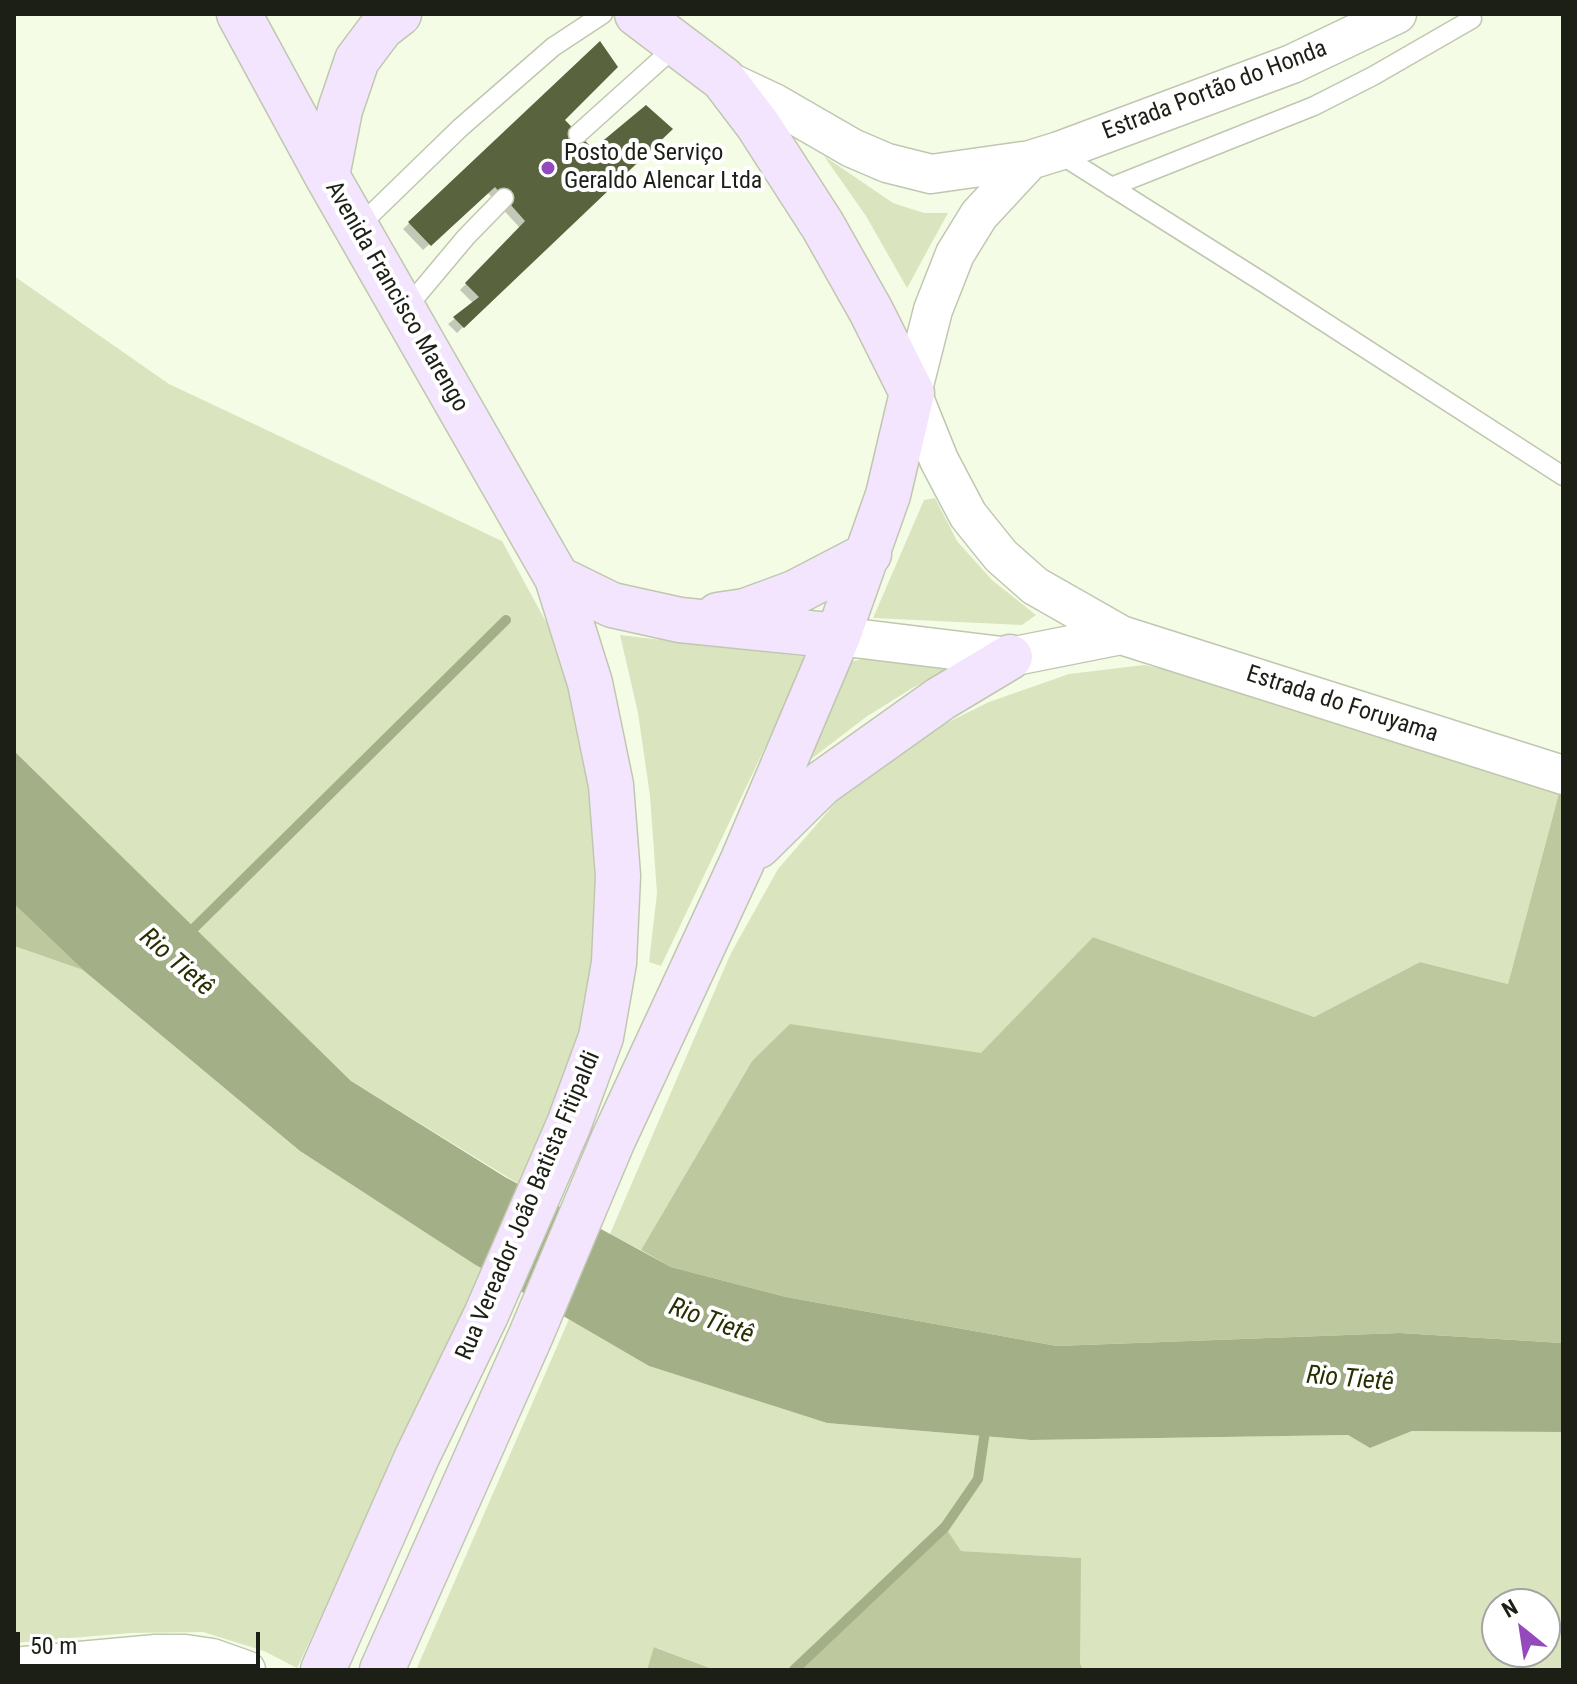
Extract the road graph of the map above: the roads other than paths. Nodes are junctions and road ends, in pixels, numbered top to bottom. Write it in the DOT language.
graph roads {
  1 [pos="239,14"];
  2 [pos="399,14"];
  3 [pos="603,14"];
  4 [pos="637,14"];
  5 [pos="1397,14"];
  6 [pos="1472,19"];
  7 [pos="679,43"];
  8 [pos="723,79"];
  9 [pos="578,134"];
  10 [pos="1043,156"];
  11 [pos="327,176"];
  12 [pos="1111,187"];
  13 [pos="504,198"];
  14 [pos="357,228"];
  15 [pos="404,311"];
  16 [pos="912,393"];
  17 [pos="1563,476"];
  18 [pos="869,554"];
  19 [pos="557,578"];
  20 [pos="680,620"];
  21 [pos="1121,635"];
  22 [pos="838,636"];
  23 [pos="1010,657"];
  24 [pos="1563,775"];
  25 [pos="742,862"];
  26 [pos="14,1667"];
  27 [pos="246,1670"];
  28 [pos="323,1670"];
  29 [pos="382,1670"];
  1 -- 11 [label="main road, Avenida Francisco Marengo"];
  2 -- 11 [label="main road"];
  3 -- 14 [label="lane"];
  4 -- 7 [label="main road"];
  5 -- 10 [label="street, Estrada Portão do Honda"];
  6 -- 12 [label="lane"];
  7 -- 8 [label="main road"];
  7 -- 9 [label="lane"];
  8 -- 10 [label="street"];
  8 -- 16 [label="main road"];
  10 -- 12 [label="lane"];
  10 -- 16 [label="street"];
  11 -- 14 [label="main road, Avenida Francisco Marengo"];
  12 -- 17 [label="lane"];
  13 -- 15 [label="lane"];
  14 -- 15 [label="main road, Avenida Francisco Marengo"];
  15 -- 19 [label="main road, Avenida Francisco Marengo"];
  16 -- 18 [label="main road"];
  16 -- 21 [label="street"];
  18 -- 20 [label="main road"];
  18 -- 22 [label="main road"];
  19 -- 20 [label="main road"];
  19 -- 28 [label="main road, Rua Vereador João Batista Fitipaldi"];
  20 -- 22 [label="main road"];
  21 -- 23 [label="street"];
  21 -- 24 [label="street, Estrada do Foruyama"];
  22 -- 23 [label="street"];
  22 -- 25 [label="main road"];
  23 -- 25 [label="main road"];
  25 -- 29 [label="main road"];
  26 -- 27 [label="street"];
}
